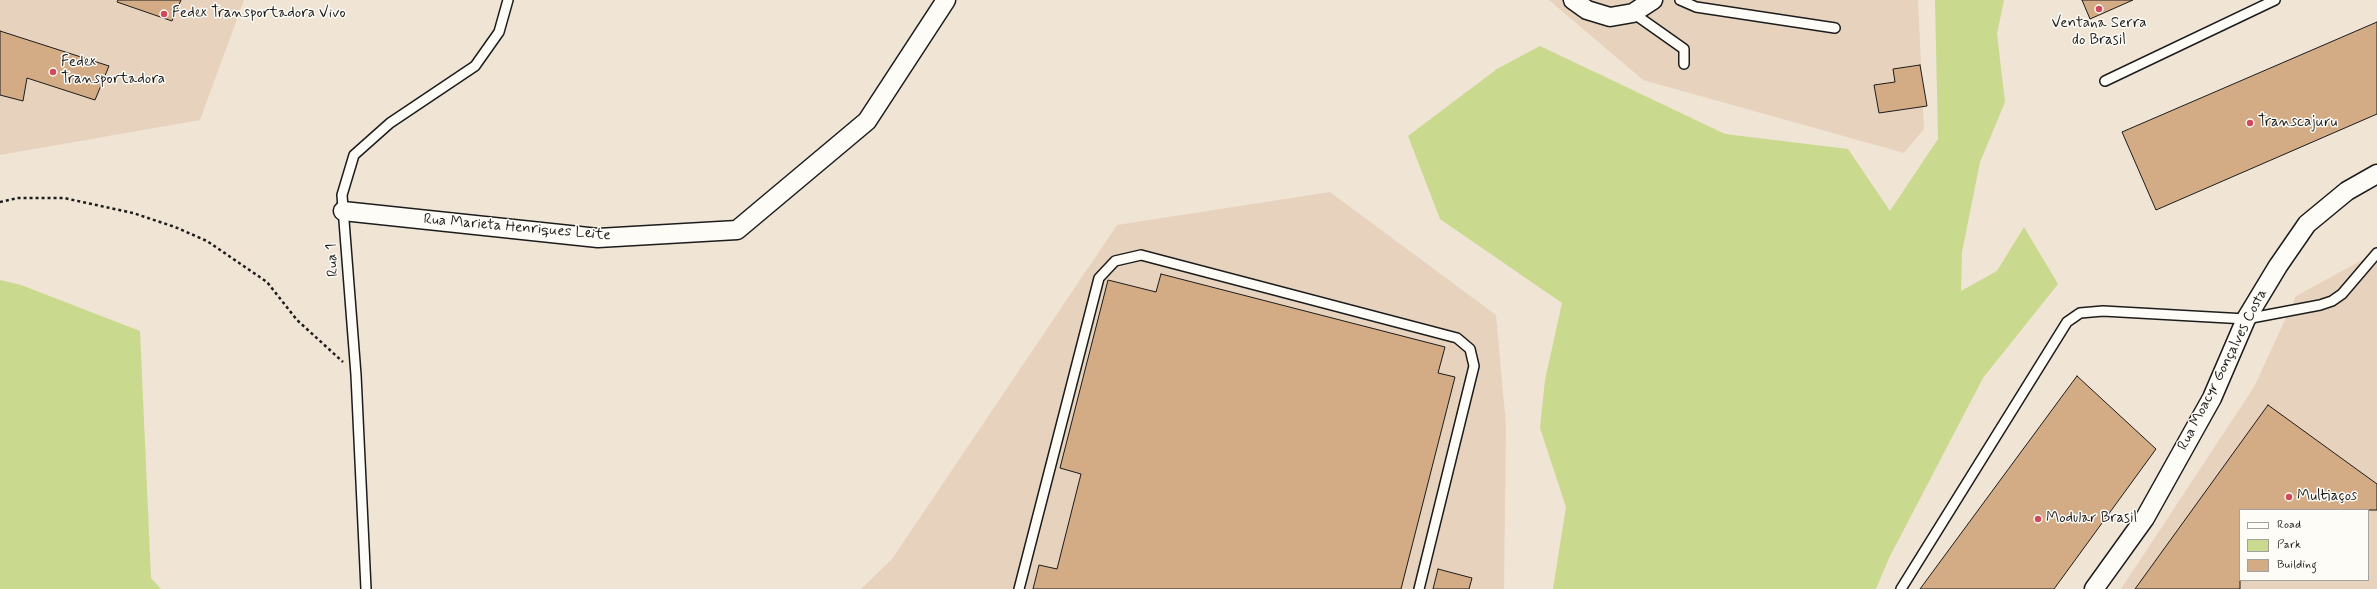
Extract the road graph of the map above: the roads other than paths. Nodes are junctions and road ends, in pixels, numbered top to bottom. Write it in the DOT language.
graph roads {
  1 [pos="508,0"];
  2 [pos="946,0"];
  3 [pos="1573,0"];
  4 [pos="1653,0"];
  5 [pos="1680,0"];
  6 [pos="2275,0"];
  7 [pos="1633,13"];
  8 [pos="1835,28"];
  9 [pos="1684,64"];
  10 [pos="2105,82"];
  11 [pos="2377,174"];
  12 [pos="343,211"];
  13 [pos="2377,253"];
  14 [pos="2246,319"];
  15 [pos="366,589"];
  16 [pos="1019,589"];
  17 [pos="1418,589"];
  18 [pos="1901,589"];
  19 [pos="2094,589"];
  1 -- 12 [label="lane, Rua 1"];
  2 -- 12 [label="street, Rua Marieta Henriques Leite"];
  3 -- 7 [label="street"];
  4 -- 7 [label="street"];
  5 -- 8 [label="lane"];
  6 -- 10 [label="lane"];
  7 -- 9 [label="lane"];
  11 -- 14 [label="street, Rua Moacyr Gonçalves Costa"];
  12 -- 15 [label="lane, Rua 1"];
  13 -- 14 [label="lane"];
  14 -- 18 [label="lane"];
  14 -- 19 [label="street, Rua Moacyr Gonçalves Costa"];
  16 -- 17 [label="lane"];
}
